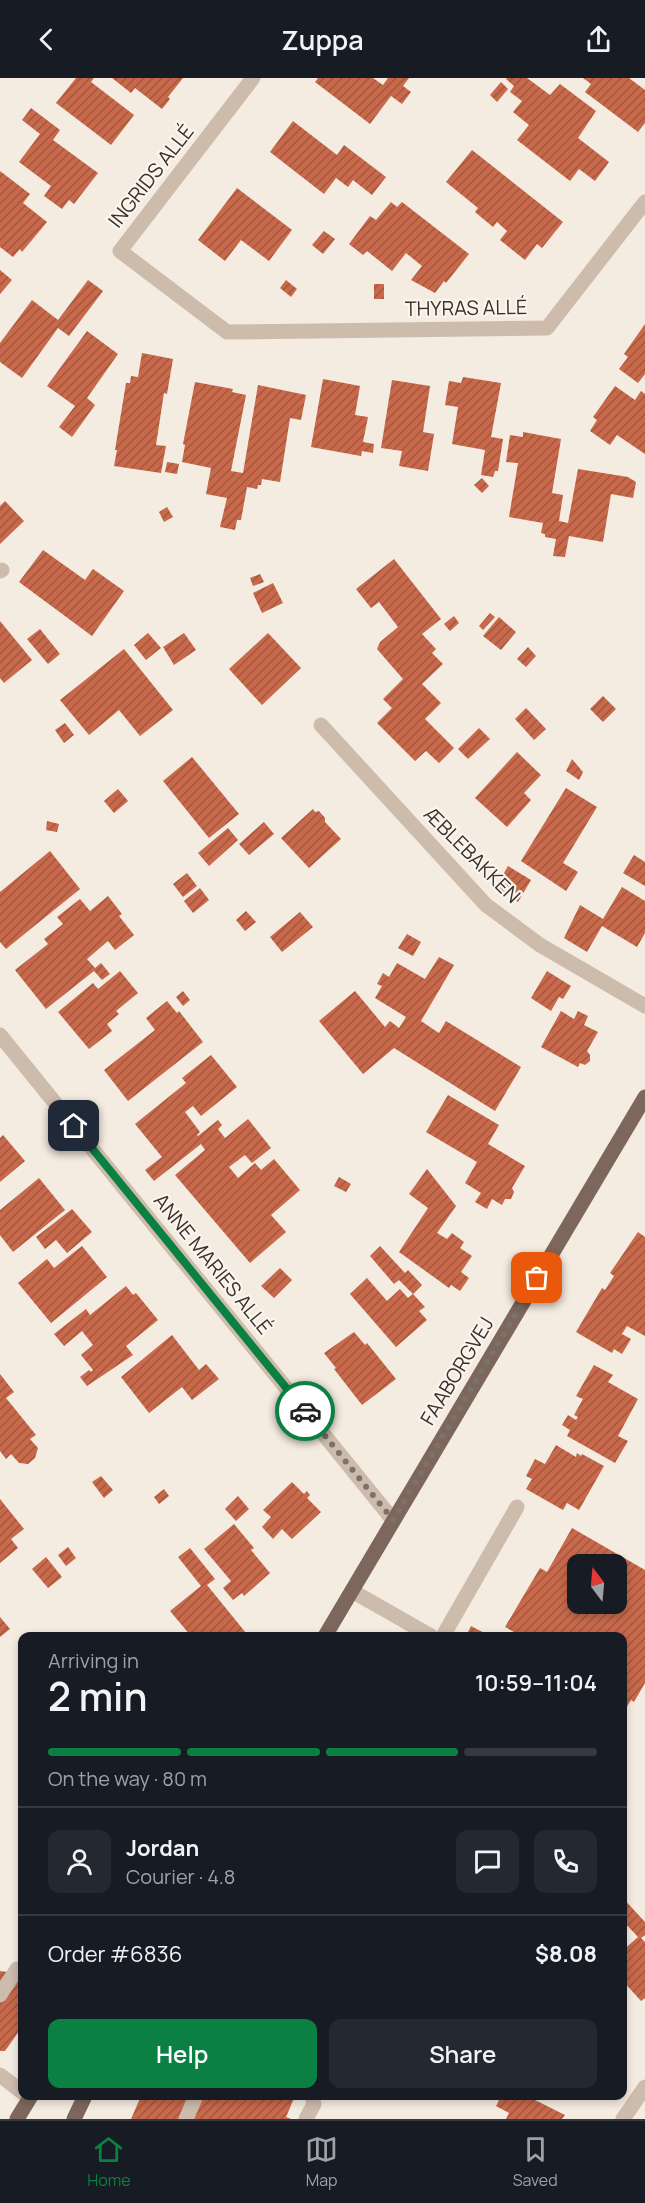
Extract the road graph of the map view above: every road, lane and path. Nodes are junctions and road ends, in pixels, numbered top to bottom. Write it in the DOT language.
graph roads {
  1 [pos="253,78"];
  2 [pos="645,202"];
  3 [pos="227,332"];
  4 [pos="321,725"];
  5 [pos="645,1006"];
  6 [pos="0,1035"];
  7 [pos="645,1097"];
  8 [pos="517,1508"];
  9 [pos="393,1520"];
  10 [pos="352,1591"];
  11 [pos="328,1632"];
  12 [pos="424,1632"];
  13 [pos="445,1632"];
  14 [pos="18,1969"];
  15 [pos="0,1995"];
  16 [pos="0,2075"];
  17 [pos="645,2087"];
  18 [pos="18,2088"];
  19 [pos="26,2100"];
  20 [pos="83,2100"];
  21 [pos="194,2100"];
  22 [pos="313,2100"];
  23 [pos="17,2119"];
  24 [pos="74,2119"];
  25 [pos="186,2119"];
  26 [pos="306,2119"];
  27 [pos="623,2119"];
  1 -- 3 [label="street, INGRIDS ALLÉ"];
  2 -- 3 [label="street, THYRAS ALLÉ"];
  4 -- 5 [label="street, ÆBLEBAKKEN"];
  6 -- 9 [label="street, ANNE MARIES ALLÉ"];
  7 -- 9 [label="main road, FAABORGVEJ"];
  8 -- 13 [label="street"];
  9 -- 10 [label="main road, FAABORGVEJ"];
  10 -- 11 [label="main road, FAABORGVEJ"];
  10 -- 12 [label="street"];
  14 -- 15 [label="street"];
  16 -- 18 [label="street"];
  17 -- 27 [label="street"];
  19 -- 23 [label="main road"];
  20 -- 24 [label="main road"];
  21 -- 25 [label="street"];
  22 -- 26 [label="street"];
}
